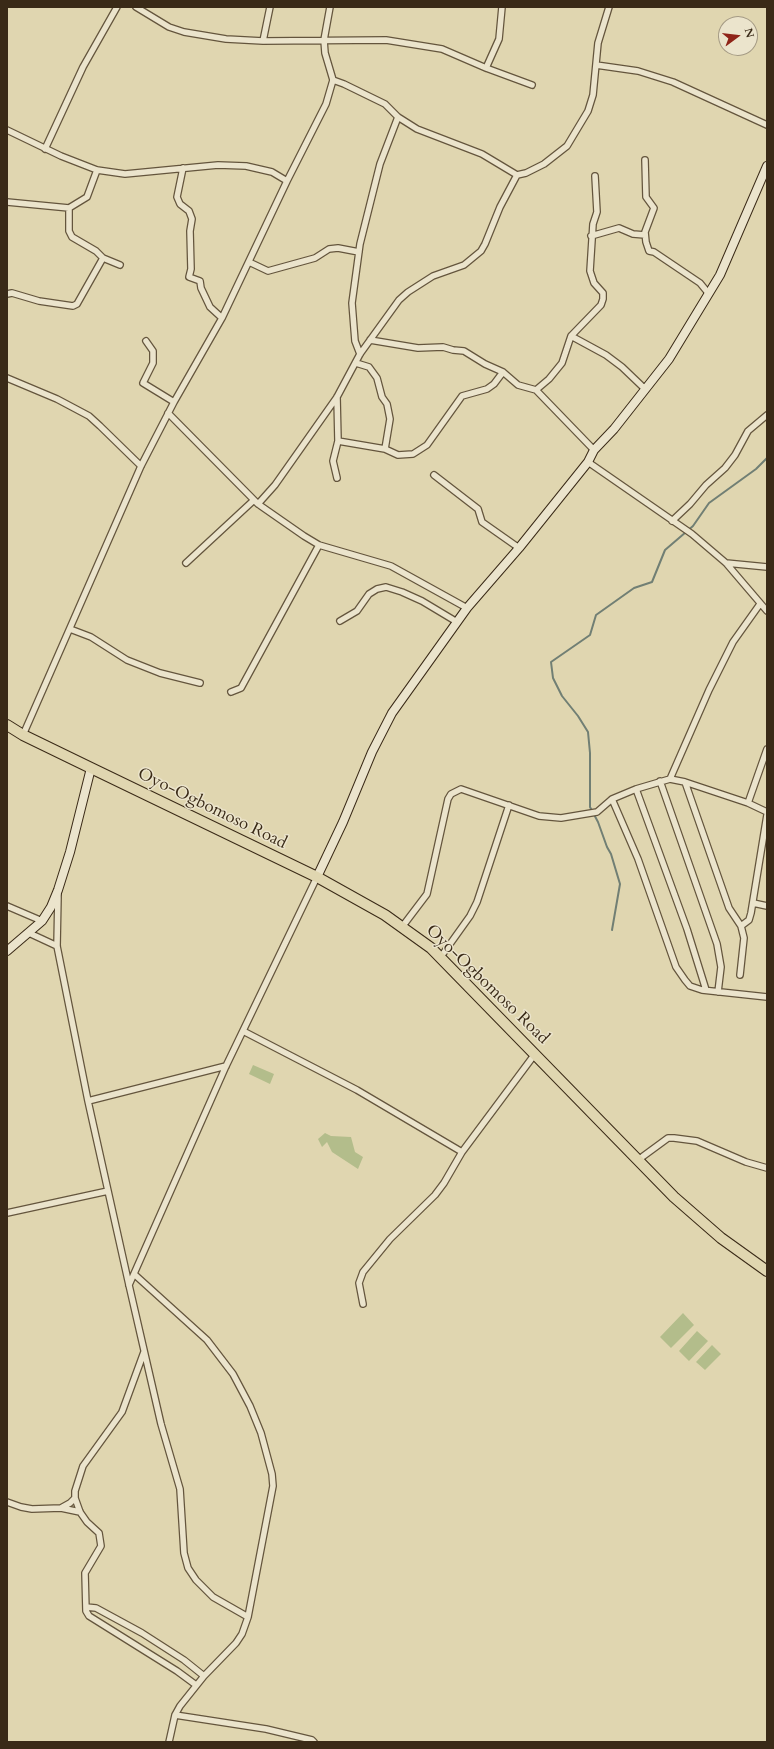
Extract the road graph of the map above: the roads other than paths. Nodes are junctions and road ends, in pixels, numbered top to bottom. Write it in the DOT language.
graph roads {
  1 [pos="117,7"];
  2 [pos="136,7"];
  3 [pos="270,7"];
  4 [pos="330,7"];
  5 [pos="502,7"];
  6 [pos="609,7"];
  7 [pos="324,40"];
  8 [pos="263,41"];
  9 [pos="596,66"];
  10 [pos="486,68"];
  11 [pos="333,80"];
  12 [pos="532,85"];
  13 [pos="398,116"];
  14 [pos="767,125"];
  15 [pos="7,130"];
  16 [pos="46,149"];
  17 [pos="645,160"];
  18 [pos="767,166"];
  19 [pos="183,168"];
  20 [pos="98,170"];
  21 [pos="517,175"];
  22 [pos="595,176"];
  23 [pos="287,181"];
  24 [pos="7,202"];
  25 [pos="69,208"];
  26 [pos="645,235"];
  27 [pos="591,236"];
  28 [pos="359,252"];
  29 [pos="103,258"];
  30 [pos="249,262"];
  31 [pos="120,265"];
  32 [pos="7,294"];
  33 [pos="709,294"];
  34 [pos="222,318"];
  35 [pos="571,336"];
  36 [pos="370,340"];
  37 [pos="146,341"];
  38 [pos="360,354"];
  39 [pos="356,362"];
  40 [pos="503,372"];
  41 [pos="7,378"];
  42 [pos="645,389"];
  43 [pos="536,390"];
  44 [pos="338,397"];
  45 [pos="174,402"];
  46 [pos="168,413"];
  47 [pos="767,415"];
  48 [pos="338,441"];
  49 [pos="385,449"];
  50 [pos="594,450"];
  51 [pos="588,462"];
  52 [pos="141,466"];
  53 [pos="434,475"];
  54 [pos="337,478"];
  55 [pos="256,502"];
  56 [pos="672,521"];
  57 [pos="319,545"];
  58 [pos="519,548"];
  59 [pos="186,563"];
  60 [pos="726,563"];
  61 [pos="767,567"];
  62 [pos="760,604"];
  63 [pos="467,608"];
  64 [pos="767,611"];
  65 [pos="340,621"];
  66 [pos="457,622"];
  67 [pos="70,629"];
  68 [pos="200,683"];
  69 [pos="231,692"];
  70 [pos="7,725"];
  71 [pos="23,735"];
  72 [pos="767,749"];
  73 [pos="91,768"];
  74 [pos="670,779"];
  75 [pos="660,781"];
  76 [pos="685,782"];
  77 [pos="636,789"];
  78 [pos="612,799"];
  79 [pos="748,803"];
  80 [pos="508,805"];
  81 [pos="767,814"];
  82 [pos="317,877"];
  83 [pos="58,890"];
  84 [pos="753,903"];
  85 [pos="7,906"];
  86 [pos="767,906"];
  87 [pos="42,921"];
  88 [pos="741,926"];
  89 [pos="402,927"];
  90 [pos="29,933"];
  91 [pos="57,946"];
  92 [pos="7,951"];
  93 [pos="440,958"];
  94 [pos="740,975"];
  95 [pos="706,990"];
  96 [pos="718,992"];
  97 [pos="767,997"];
  98 [pos="243,1031"];
  99 [pos="535,1054"];
  100 [pos="226,1066"];
  101 [pos="88,1101"];
  102 [pos="462,1152"];
  103 [pos="638,1160"];
  104 [pos="767,1168"];
  105 [pos="108,1191"];
  106 [pos="7,1214"];
  107 [pos="767,1271"];
  108 [pos="134,1274"];
  109 [pos="129,1285"];
  110 [pos="363,1304"];
  111 [pos="144,1351"];
  112 [pos="75,1498"];
  113 [pos="7,1502"];
  114 [pos="61,1508"];
  115 [pos="80,1512"];
  116 [pos="86,1607"];
  117 [pos="248,1617"];
  118 [pos="204,1676"];
  119 [pos="196,1685"];
  120 [pos="175,1715"];
  121 [pos="169,1742"];
  122 [pos="314,1742"];
  1 -- 16 [label="street"];
  2 -- 8 [label="street"];
  3 -- 8 [label="street"];
  4 -- 7 [label="street"];
  5 -- 10 [label="street"];
  6 -- 9 [label="street"];
  7 -- 8 [label="street"];
  7 -- 10 [label="street"];
  7 -- 11 [label="street"];
  9 -- 14 [label="street"];
  9 -- 21 [label="street"];
  10 -- 12 [label="street"];
  11 -- 13 [label="street"];
  11 -- 23 [label="street"];
  13 -- 21 [label="street"];
  13 -- 28 [label="street"];
  15 -- 16 [label="street"];
  16 -- 20 [label="street"];
  17 -- 26 [label="street"];
  18 -- 33 [label="street"];
  19 -- 20 [label="street"];
  19 -- 23 [label="street"];
  19 -- 34 [label="street"];
  20 -- 25 [label="street"];
  21 -- 36 [label="street"];
  22 -- 27 [label="street"];
  23 -- 30 [label="street"];
  24 -- 25 [label="street"];
  25 -- 29 [label="street"];
  26 -- 27 [label="street"];
  26 -- 33 [label="street"];
  27 -- 35 [label="street"];
  28 -- 30 [label="street"];
  28 -- 38 [label="street"];
  29 -- 31 [label="street"];
  29 -- 32 [label="street"];
  30 -- 34 [label="street"];
  33 -- 42 [label="street"];
  34 -- 45 [label="street"];
  35 -- 42 [label="street"];
  35 -- 43 [label="street"];
  36 -- 38 [label="street"];
  36 -- 40 [label="street"];
  37 -- 45 [label="street"];
  38 -- 39 [label="street"];
  39 -- 44 [label="street"];
  39 -- 49 [label="street"];
  40 -- 43 [label="street"];
  40 -- 49 [label="street"];
  41 -- 52 [label="street"];
  42 -- 50 [label="street"];
  43 -- 50 [label="street"];
  44 -- 48 [label="street"];
  44 -- 55 [label="street"];
  45 -- 46 [label="street"];
  46 -- 52 [label="street"];
  46 -- 55 [label="street"];
  47 -- 56 [label="street"];
  48 -- 49 [label="street"];
  48 -- 54 [label="street"];
  50 -- 51 [label="street"];
  51 -- 56 [label="street"];
  51 -- 58 [label="street"];
  52 -- 67 [label="street"];
  53 -- 58 [label="street"];
  55 -- 57 [label="street"];
  55 -- 59 [label="street"];
  56 -- 60 [label="street"];
  57 -- 63 [label="street"];
  57 -- 69 [label="street"];
  58 -- 63 [label="street"];
  60 -- 61 [label="street"];
  60 -- 62 [label="street"];
  62 -- 64 [label="street"];
  62 -- 74 [label="street"];
  63 -- 66 [label="street"];
  65 -- 66 [label="street"];
  66 -- 82 [label="street"];
  67 -- 68 [label="street"];
  67 -- 71 [label="street"];
  70 -- 71 [label="highway, Oyo-Ogbomoso Road"];
  71 -- 73 [label="highway, Oyo-Ogbomoso Road"];
  72 -- 79 [label="street"];
  73 -- 82 [label="highway, Oyo-Ogbomoso Road"];
  73 -- 83 [label="street"];
  74 -- 75 [label="street"];
  74 -- 76 [label="street"];
  75 -- 77 [label="street"];
  75 -- 96 [label="street"];
  76 -- 79 [label="street"];
  76 -- 88 [label="street"];
  77 -- 78 [label="street"];
  77 -- 95 [label="street"];
  78 -- 80 [label="street"];
  78 -- 95 [label="street"];
  79 -- 81 [label="street"];
  80 -- 89 [label="street"];
  80 -- 93 [label="street"];
  81 -- 84 [label="street"];
  82 -- 89 [label="highway, Oyo-Ogbomoso Road"];
  82 -- 98 [label="street"];
  83 -- 87 [label="street"];
  83 -- 91 [label="street"];
  84 -- 86 [label="street"];
  84 -- 88 [label="street"];
  85 -- 87 [label="street"];
  87 -- 90 [label="street"];
  88 -- 94 [label="street"];
  89 -- 93 [label="highway, Oyo-Ogbomoso Road"];
  90 -- 91 [label="street"];
  90 -- 92 [label="street"];
  91 -- 101 [label="street"];
  93 -- 99 [label="highway, Oyo-Ogbomoso Road"];
  95 -- 96 [label="street"];
  96 -- 97 [label="street"];
  98 -- 100 [label="street"];
  98 -- 102 [label="street"];
  99 -- 102 [label="street"];
  99 -- 103 [label="highway, Oyo-Ogbomoso Road"];
  100 -- 101 [label="street"];
  100 -- 108 [label="street"];
  101 -- 105 [label="street"];
  102 -- 110 [label="street"];
  103 -- 104 [label="street"];
  103 -- 107 [label="highway, Oyo-Ogbomoso Road"];
  105 -- 106 [label="street"];
  105 -- 109 [label="street"];
  108 -- 109 [label="street"];
  108 -- 117 [label="street"];
  109 -- 111 [label="street"];
  111 -- 112 [label="street"];
  111 -- 117 [label="street"];
  112 -- 114 [label="street"];
  112 -- 115 [label="street"];
  113 -- 114 [label="street"];
  114 -- 115 [label="street"];
  115 -- 116 [label="street"];
  116 -- 118 [label="street"];
  116 -- 119 [label="street"];
  117 -- 118 [label="street"];
  118 -- 119 [label="street"];
  119 -- 120 [label="street"];
  120 -- 121 [label="street"];
  120 -- 122 [label="street"];
}
